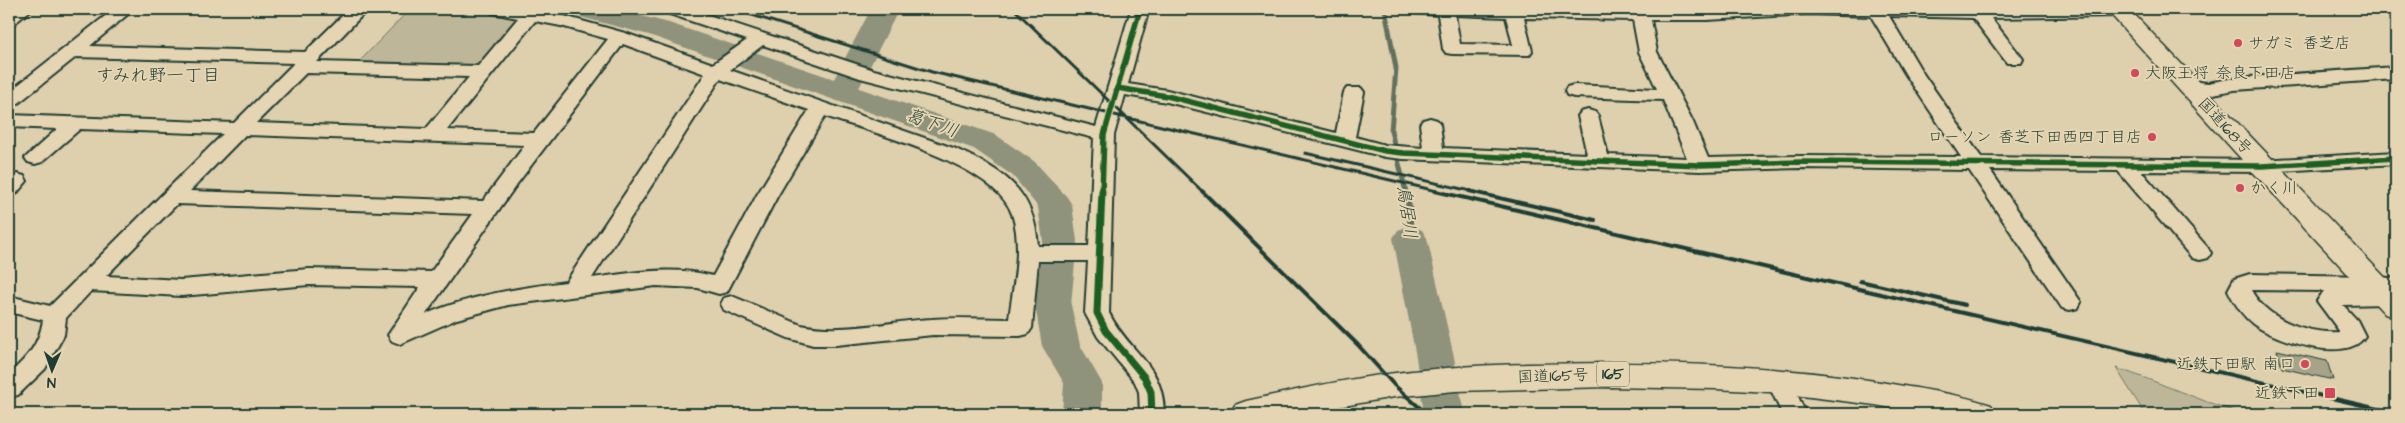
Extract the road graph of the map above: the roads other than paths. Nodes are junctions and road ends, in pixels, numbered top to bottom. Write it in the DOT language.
graph roads {
  1 [pos="23,9"];
  2 [pos="124,9"];
  3 [pos="359,9"];
  4 [pos="498,9"];
  5 [pos="673,9"];
  6 [pos="1140,9"];
  7 [pos="1422,9"];
  8 [pos="1876,9"];
  9 [pos="2118,10"];
  10 [pos="1446,11"];
  11 [pos="1591,12"];
  12 [pos="1683,12"];
  13 [pos="1514,13"];
  14 [pos="1978,13"];
  15 [pos="531,14"];
  16 [pos="1641,14"];
  17 [pos="9,19"];
  18 [pos="619,37"];
  19 [pos="756,42"];
  20 [pos="72,51"];
  21 [pos="2014,59"];
  22 [pos="305,63"];
  23 [pos="717,70"];
  24 [pos="482,72"];
  25 [pos="2396,73"];
  26 [pos="2189,87"];
  27 [pos="1117,88"];
  28 [pos="1574,91"];
  29 [pos="1354,92"];
  30 [pos="1670,96"];
  31 [pos="11,98"];
  32 [pos="822,107"];
  33 [pos="1588,116"];
  34 [pos="9,121"];
  35 [pos="76,123"];
  36 [pos="1430,124"];
  37 [pos="240,128"];
  38 [pos="432,135"];
  39 [pos="1104,135"];
  40 [pos="538,139"];
  41 [pos="1345,140"];
  42 [pos="1434,154"];
  43 [pos="35,158"];
  44 [pos="2396,158"];
  45 [pos="1599,160"];
  46 [pos="1975,163"];
  47 [pos="1700,165"];
  48 [pos="2125,166"];
  49 [pos="2262,166"];
  50 [pos="171,197"];
  51 [pos="488,208"];
  52 [pos="1098,253"];
  53 [pos="2200,253"];
  54 [pos="1026,254"];
  55 [pos="436,280"];
  56 [pos="85,282"];
  57 [pos="573,289"];
  58 [pos="2388,293"];
  59 [pos="2070,302"];
  60 [pos="9,304"];
  61 [pos="732,304"];
  62 [pos="55,315"];
  63 [pos="1779,381"];
  64 [pos="9,388"];
  65 [pos="1152,414"];
  66 [pos="1246,414"];
  67 [pos="1794,414"];
  68 [pos="1980,414"];
  1 -- 17 [label="street"];
  2 -- 20 [label="street"];
  3 -- 22 [label="street"];
  4 -- 15 [label="street"];
  5 -- 19 [label="street"];
  6 -- 27 [label="street"];
  7 -- 10 [label="street"];
  8 -- 12 [label="street"];
  8 -- 14 [label="street"];
  8 -- 46 [label="street"];
  9 -- 14 [label="street"];
  9 -- 26 [label="highway, 国道168号"];
  10 -- 13 [label="street"];
  10 -- 13 [label="street"];
  11 -- 13 [label="street"];
  11 -- 16 [label="street"];
  12 -- 16 [label="street"];
  14 -- 21 [label="street"];
  15 -- 18 [label="street"];
  15 -- 24 [label="street"];
  16 -- 30 [label="street"];
  18 -- 23 [label="street"];
  18 -- 40 [label="street"];
  19 -- 23 [label="street"];
  19 -- 39 [label="street"];
  20 -- 22 [label="street"];
  20 -- 31 [label="street"];
  22 -- 24 [label="street"];
  22 -- 37 [label="street"];
  23 -- 32 [label="street"];
  23 -- 57 [label="street"];
  24 -- 38 [label="street"];
  25 -- 26 [label="street"];
  26 -- 49 [label="highway, 国道168号"];
  27 -- 39 [label="street"];
  27 -- 41 [label="street"];
  28 -- 30 [label="street"];
  29 -- 41 [label="street"];
  30 -- 47 [label="street"];
  32 -- 54 [label="street"];
  32 -- 57 [label="street"];
  33 -- 45 [label="street"];
  34 -- 35 [label="street"];
  35 -- 37 [label="street"];
  35 -- 43 [label="street"];
  36 -- 42 [label="street"];
  37 -- 38 [label="street"];
  37 -- 50 [label="street"];
  38 -- 40 [label="street"];
  39 -- 52 [label="street"];
  40 -- 51 [label="street"];
  41 -- 42 [label="street"];
  42 -- 45 [label="street"];
  44 -- 49 [label="street"];
  45 -- 47 [label="street"];
  46 -- 47 [label="street"];
  46 -- 48 [label="street"];
  46 -- 59 [label="street"];
  48 -- 49 [label="street"];
  48 -- 53 [label="street"];
  49 -- 58 [label="highway, 国道168号"];
  50 -- 51 [label="street"];
  50 -- 56 [label="street"];
  51 -- 55 [label="street"];
  52 -- 54 [label="street"];
  52 -- 65 [label="street"];
  54 -- 61 [label="street"];
  55 -- 56 [label="street"];
  55 -- 57 [label="street"];
  56 -- 62 [label="street"];
  58 -- 58 [label="street"];
  60 -- 62 [label="street"];
  62 -- 64 [label="street"];
  63 -- 66 [label="highway, 国道165号 / 165"];
  63 -- 67 [label="street"];
  63 -- 68 [label="highway, 国道165号 / 165"];
}
